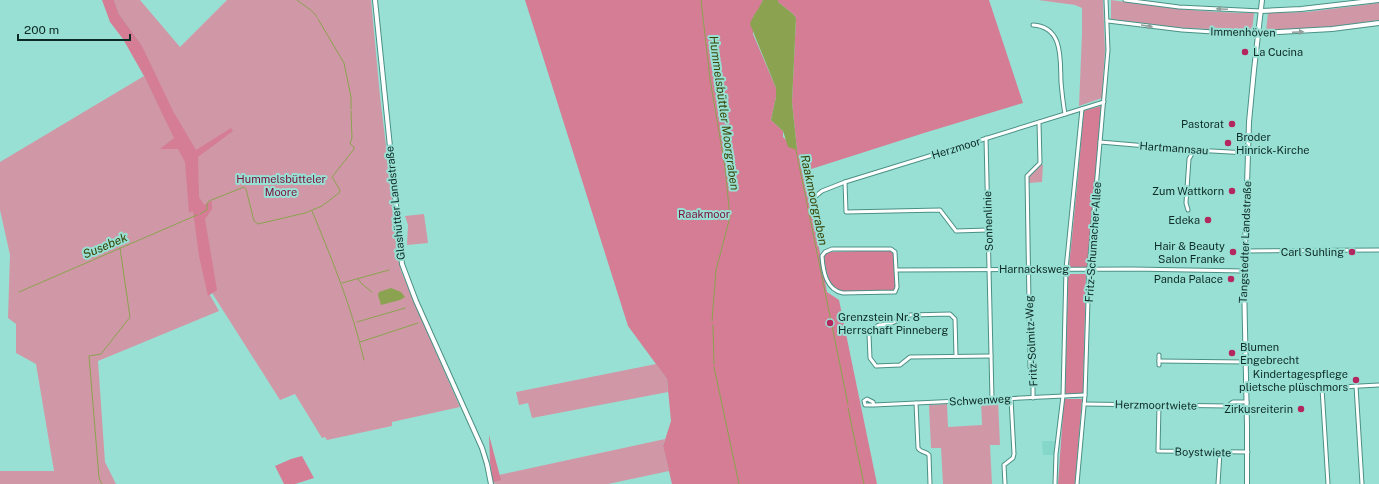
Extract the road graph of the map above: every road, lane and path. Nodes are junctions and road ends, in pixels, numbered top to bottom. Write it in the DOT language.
graph roads {
  1 [pos="375,0"];
  2 [pos="1106,0"];
  3 [pos="1125,0"];
  4 [pos="1262,0"];
  5 [pos="1379,0"];
  6 [pos="1372,1"];
  7 [pos="1261,11"];
  8 [pos="1108,20"];
  9 [pos="1379,22"];
  10 [pos="1033,25"];
  11 [pos="1259,33"];
  12 [pos="1104,102"];
  13 [pos="1082,109"];
  14 [pos="1065,114"];
  15 [pos="1039,122"];
  16 [pos="986,138"];
  17 [pos="1100,142"];
  18 [pos="1194,150"];
  19 [pos="1248,153"];
  20 [pos="845,182"];
  21 [pos="811,200"];
  22 [pos="1188,210"];
  23 [pos="988,230"];
  24 [pos="1379,250"];
  25 [pos="1245,251"];
  26 [pos="990,269"];
  27 [pos="1029,269"];
  28 [pos="1066,269"];
  29 [pos="1088,269"];
  30 [pos="896,270"];
  31 [pos="1244,271"];
  32 [pos="1159,355"];
  33 [pos="956,356"];
  34 [pos="991,356"];
  35 [pos="1245,362"];
  36 [pos="1379,385"];
  37 [pos="1356,386"];
  38 [pos="1085,395"];
  39 [pos="1063,396"];
  40 [pos="1033,398"];
  41 [pos="1011,399"];
  42 [pos="992,400"];
  43 [pos="1247,402"];
  44 [pos="916,403"];
  45 [pos="1084,404"];
  46 [pos="874,405"];
  47 [pos="1159,405"];
  48 [pos="1228,406"];
  49 [pos="1247,410"];
  50 [pos="1220,452"];
  51 [pos="1248,452"];
  52 [pos="490,484"];
  53 [pos="930,484"];
  54 [pos="1005,484"];
  55 [pos="1055,484"];
  56 [pos="1077,484"];
  57 [pos="1218,484"];
  58 [pos="1247,484"];
  59 [pos="1328,484"];
  60 [pos="1362,484"];
  1 -- 52 [label="street, Glashütter Landstraße"];
  2 -- 8 [label="street, Fritz-Schumacher-Allee"];
  7 -- 3 [label="street, Immenhöven, one-way"];
  4 -- 7 [label="street, Tangstedter Landstraße"];
  5 -- 6 [label="street, Immenhöven"];
  6 -- 7 [label="street, Immenhöven"];
  7 -- 11 [label="street, Tangstedter Landstraße"];
  8 -- 11 [label="street, Immenhöven, one-way"];
  8 -- 12 [label="street, Fritz-Schumacher-Allee"];
  11 -- 9 [label="street, Immenhöven, one-way"];
  10 -- 14 [label="street"];
  11 -- 19 [label="street, Tangstedter Landstraße"];
  12 -- 13 [label="street, Herzmoor"];
  12 -- 17 [label="street, Fritz-Schumacher-Allee"];
  13 -- 14 [label="street, Herzmoor"];
  13 -- 28 [label="street, Fritz-Schumacher-Allee"];
  14 -- 15 [label="street, Herzmoor"];
  15 -- 16 [label="street, Herzmoor"];
  15 -- 27 [label="street, Fritz-Solmitz-Weg"];
  16 -- 20 [label="street, Herzmoor"];
  16 -- 23 [label="street, Sonnenlinie"];
  17 -- 18 [label="street, Hartmannsau"];
  17 -- 29 [label="street, Fritz-Schumacher-Allee"];
  18 -- 19 [label="street, Hartmannsau"];
  18 -- 22 [label="street"];
  19 -- 25 [label="street, Tangstedter Landstraße"];
  20 -- 21 [label="street, Herzmoor"];
  20 -- 23 [label="street"];
  23 -- 26 [label="street, Sonnenlinie"];
  24 -- 25 [label="street"];
  25 -- 31 [label="street, Tangstedter Landstraße"];
  26 -- 27 [label="street, Harnacksweg"];
  26 -- 30 [label="street, Harnacksweg"];
  26 -- 34 [label="street, Sonnenlinie"];
  27 -- 28 [label="street, Harnacksweg"];
  27 -- 40 [label="street, Fritz-Solmitz-Weg"];
  28 -- 29 [label="street, Harnacksweg"];
  28 -- 39 [label="street, Fritz-Schumacher-Allee"];
  29 -- 31 [label="street, Harnacksweg"];
  29 -- 38 [label="street, Fritz-Schumacher-Allee"];
  30 -- 30 [label="street"];
  31 -- 35 [label="street, Tangstedter Landstraße"];
  32 -- 35 [label="street"];
  33 -- 33 [label="street"];
  33 -- 34 [label="street"];
  34 -- 42 [label="street, Sonnenlinie"];
  35 -- 43 [label="street, Tangstedter Landstraße"];
  36 -- 37 [label="street"];
  37 -- 59 [label="street"];
  37 -- 60 [label="street"];
  38 -- 39 [label="street, Schwenweg"];
  38 -- 45 [label="street, Fritz-Schumacher-Allee"];
  39 -- 40 [label="street, Schwenweg"];
  39 -- 55 [label="street, Fritz-Schumacher-Allee"];
  40 -- 41 [label="street, Schwenweg"];
  41 -- 42 [label="street, Schwenweg"];
  41 -- 54 [label="street"];
  42 -- 44 [label="street, Schwenweg"];
  43 -- 48 [label="street, Herzmoortwiete"];
  43 -- 49 [label="street, Tangstedter Landstraße"];
  44 -- 46 [label="street, Schwenweg"];
  44 -- 53 [label="street"];
  45 -- 47 [label="street, Herzmoortwiete"];
  45 -- 56 [label="street, Fritz-Schumacher-Allee"];
  47 -- 48 [label="street, Herzmoortwiete"];
  47 -- 50 [label="street, Boystwiete"];
  48 -- 49 [label="street, Herzmoortwiete"];
  49 -- 51 [label="street, Tangstedter Landstraße"];
  50 -- 51 [label="street, Boystwiete"];
  50 -- 57 [label="street"];
  51 -- 58 [label="street, Tangstedter Landstraße"];
}
